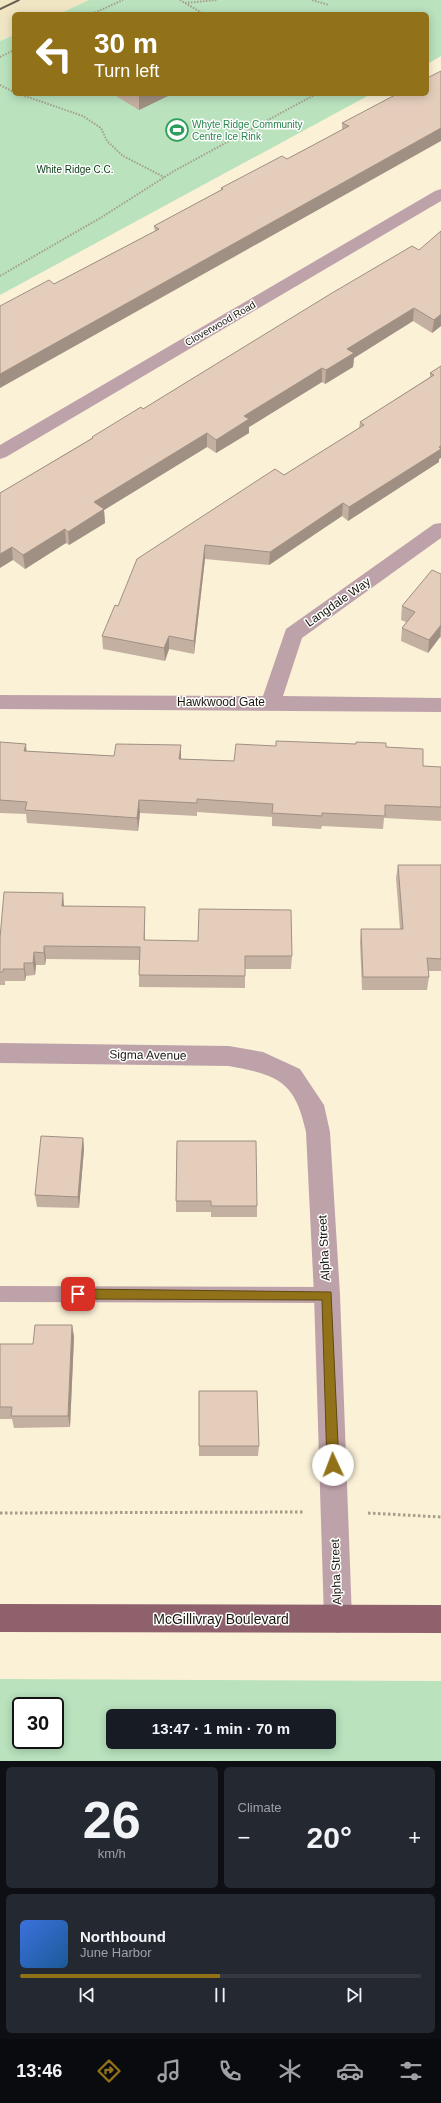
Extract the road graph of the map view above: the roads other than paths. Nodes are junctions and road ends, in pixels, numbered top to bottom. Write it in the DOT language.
graph roads {
  1 [pos="441,194"];
  2 [pos="0,453"];
  3 [pos="441,529"];
  4 [pos="0,702"];
  5 [pos="271,702"];
  6 [pos="441,705"];
  7 [pos="0,1053"];
  8 [pos="292,1076"];
  9 [pos="0,1294"];
  10 [pos="327,1295"];
  11 [pos="0,1618"];
  12 [pos="338,1619"];
  13 [pos="441,1619"];
  1 -- 2 [label="street, Cloverwood Road"];
  3 -- 5 [label="street, Langdale Way"];
  4 -- 5 [label="street, Hawkwood Gate"];
  5 -- 6 [label="street, Hawkwood Gate"];
  7 -- 8 [label="street, Sigma Avenue"];
  8 -- 10 [label="street, Alpha Street"];
  9 -- 10 [label="lane"];
  10 -- 12 [label="street, Alpha Street"];
  11 -- 12 [label="main road, McGillivray Boulevard"];
  12 -- 13 [label="main road, McGillivray Boulevard"];
}
